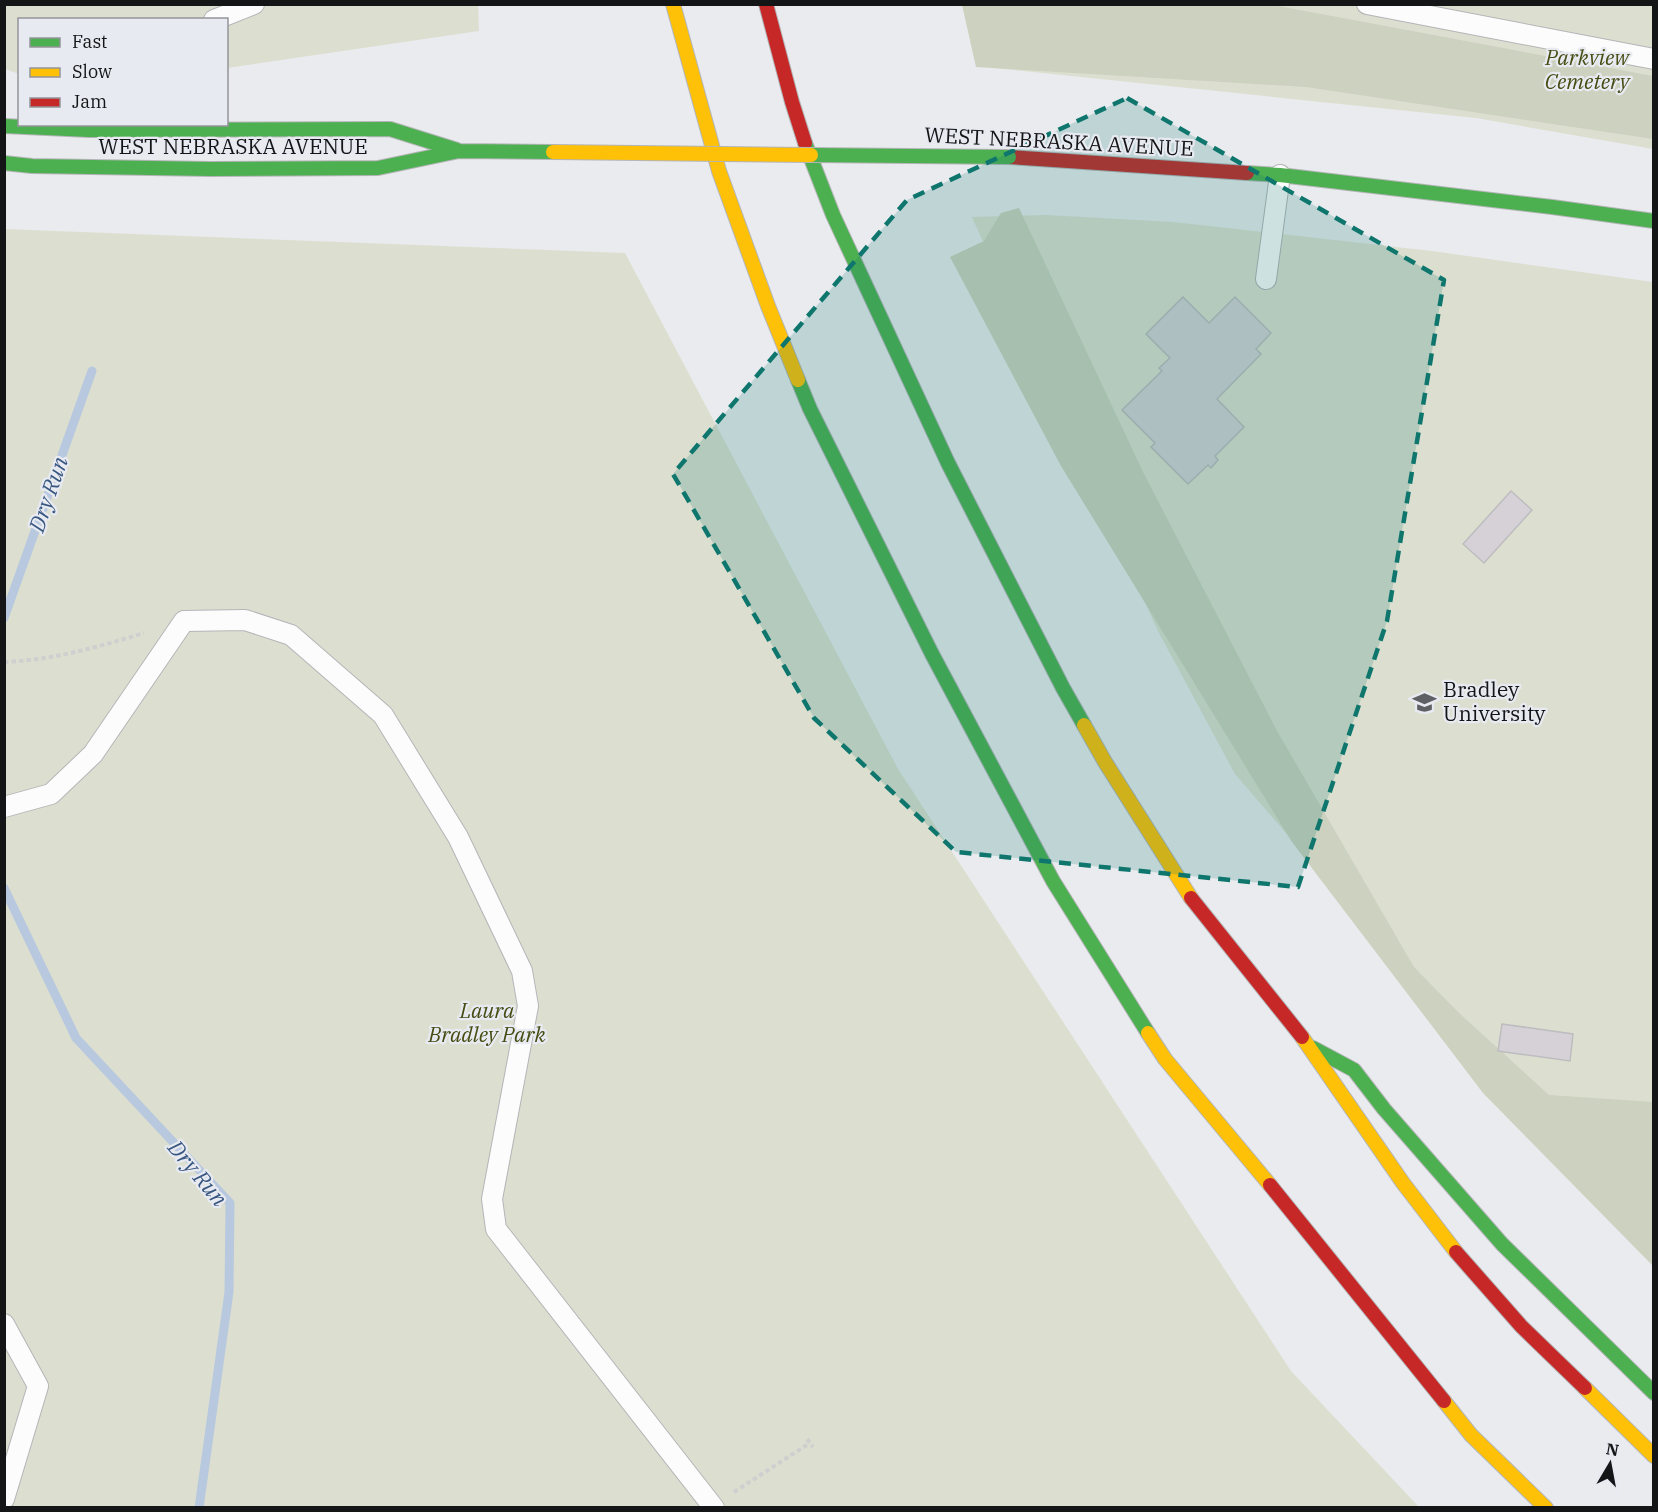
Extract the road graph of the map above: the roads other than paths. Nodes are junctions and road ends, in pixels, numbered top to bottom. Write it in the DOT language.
graph roads {
  1 [pos="254,4"];
  2 [pos="673,4"];
  3 [pos="766,4"];
  4 [pos="1367,4"];
  5 [pos="219,18"];
  6 [pos="1653,59"];
  7 [pos="4,126"];
  8 [pos="45,126"];
  9 [pos="459,151"];
  10 [pos="4,163"];
  11 [pos="1280,175"];
  12 [pos="1653,221"];
  13 [pos="1266,279"];
  14 [pos="4,807"];
  15 [pos="1309,1046"];
  16 [pos="4,1324"];
  17 [pos="1653,1393"];
  18 [pos="1471,1435"];
  19 [pos="1653,1456"];
  20 [pos="1499,1480"];
  21 [pos="4,1499"];
  22 [pos="714,1506"];
  23 [pos="1546,1508"];
  1 -- 5 [label="lane"];
  2 -- 18 [label="main road"];
  3 -- 15 [label="main road"];
  4 -- 6 [label="lane"];
  7 -- 8 [label="main road, WEST NEBRASKA AVENUE"];
  8 -- 9 [label="main road, WEST NEBRASKA AVENUE"];
  9 -- 10 [label="main road, WEST NEBRASKA AVENUE"];
  9 -- 11 [label="main road, WEST NEBRASKA AVENUE, bridge"];
  11 -- 12 [label="main road, WEST NEBRASKA AVENUE"];
  11 -- 13 [label="lane"];
  14 -- 22 [label="lane"];
  15 -- 17 [label="main road"];
  15 -- 19 [label="main road"];
  16 -- 21 [label="lane"];
  18 -- 20 [label="main road"];
  18 -- 23 [label="main road"];
}
